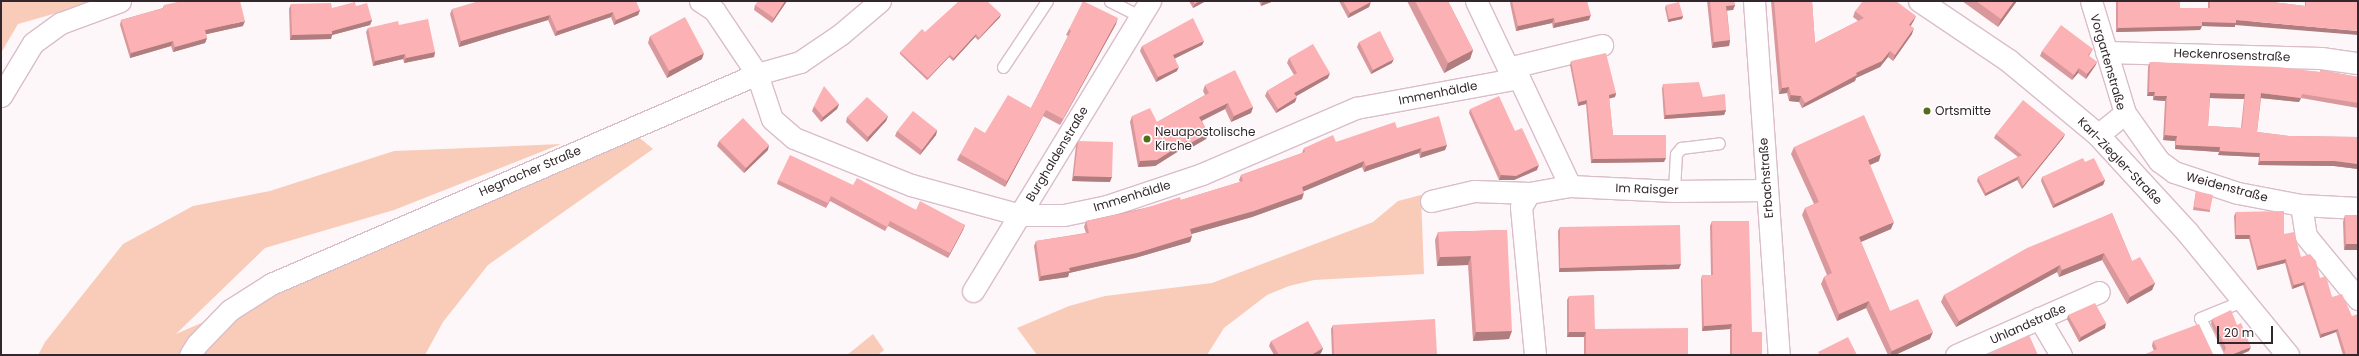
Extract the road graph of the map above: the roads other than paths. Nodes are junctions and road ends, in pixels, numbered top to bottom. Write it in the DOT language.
graph roads {
  1 [pos="120,1"];
  2 [pos="880,1"];
  3 [pos="1047,1"];
  4 [pos="1110,1"];
  5 [pos="1476,1"];
  6 [pos="1754,1"];
  7 [pos="1920,1"];
  8 [pos="2091,1"];
  9 [pos="713,4"];
  10 [pos="1145,9"];
  11 [pos="1602,45"];
  12 [pos="2106,52"];
  13 [pos="2358,63"];
  14 [pos="1004,67"];
  15 [pos="1513,73"];
  16 [pos="757,74"];
  17 [pos="1,96"];
  18 [pos="2125,113"];
  19 [pos="2098,135"];
  20 [pos="1719,143"];
  21 [pos="1570,186"];
  22 [pos="1766,190"];
  23 [pos="1674,191"];
  24 [pos="1529,193"];
  25 [pos="1431,201"];
  26 [pos="2301,206"];
  27 [pos="2358,208"];
  28 [pos="1021,215"];
  29 [pos="973,291"];
  30 [pos="2099,292"];
  31 [pos="2358,299"];
  32 [pos="2242,301"];
  33 [pos="2039,318"];
  34 [pos="190,355"];
  35 [pos="1535,355"];
  36 [pos="1779,355"];
  37 [pos="1956,355"];
  38 [pos="2061,355"];
  39 [pos="2218,355"];
  40 [pos="2288,355"];
  1 -- 17 [label="street"];
  2 -- 16 [label="street, Hegnacher Straße"];
  3 -- 14 [label="lane"];
  4 -- 10 [label="lane, Burghaldenstraße"];
  5 -- 15 [label="street"];
  6 -- 22 [label="street, Erbachstraße"];
  7 -- 19 [label="street, Karl-Ziegler-Straße"];
  8 -- 12 [label="street, Vorgartenstraße"];
  9 -- 16 [label="street, Immenhäldle"];
  10 -- 28 [label="street, Burghaldenstraße"];
  11 -- 15 [label="street, Immenhäldle"];
  12 -- 13 [label="street, Heckenrosenstraße"];
  12 -- 18 [label="street, Vorgartenstraße"];
  15 -- 21 [label="street"];
  15 -- 28 [label="street, Immenhäldle"];
  16 -- 28 [label="street, Immenhäldle"];
  16 -- 34 [label="street, Hegnacher Straße"];
  18 -- 19 [label="street, Vorgartenstraße"];
  18 -- 26 [label="street, Weidenstraße"];
  19 -- 32 [label="street, Karl-Ziegler-Straße"];
  20 -- 23 [label="lane"];
  21 -- 23 [label="street, Im Raisger"];
  21 -- 24 [label="street, Im Raisger"];
  22 -- 23 [label="street, Im Raisger"];
  22 -- 36 [label="street, Erbachstraße"];
  24 -- 25 [label="street, Im Raisger"];
  24 -- 35 [label="street"];
  26 -- 27 [label="street, Weidenstraße"];
  26 -- 31 [label="street"];
  28 -- 29 [label="street, Burghaldenstraße"];
  30 -- 33 [label="street, Uhlandstraße"];
  32 -- 39 [label="lane"];
  32 -- 40 [label="street, Karl-Ziegler-Straße"];
  33 -- 37 [label="street, Uhlandstraße"];
  33 -- 38 [label="street"];
}
